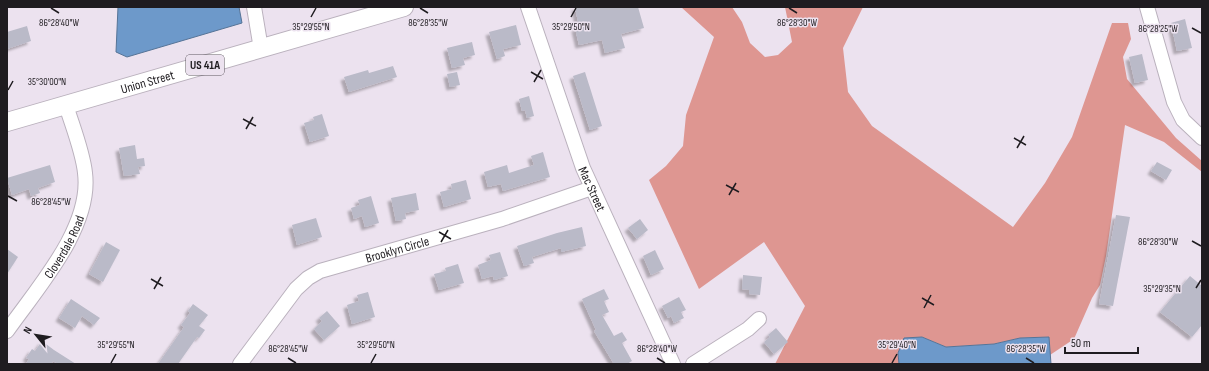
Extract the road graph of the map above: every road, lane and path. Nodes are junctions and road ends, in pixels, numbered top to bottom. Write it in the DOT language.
graph roads {
  1 [pos="254,7"];
  2 [pos="404,7"];
  3 [pos="528,7"];
  4 [pos="1147,7"];
  5 [pos="261,49"];
  6 [pos="66,105"];
  7 [pos="7,122"];
  8 [pos="1202,138"];
  9 [pos="592,188"];
  10 [pos="759,319"];
  11 [pos="7,331"];
  12 [pos="240,364"];
  13 [pos="673,364"];
  14 [pos="693,364"];
  1 -- 5 [label="street"];
  2 -- 5 [label="main road, Union Street / US 41A"];
  3 -- 9 [label="street, Mac Street"];
  4 -- 8 [label="street"];
  5 -- 6 [label="main road, Union Street / US 41A"];
  6 -- 7 [label="main road, Union Street / US 41A"];
  6 -- 11 [label="street, Cloverdale Road"];
  9 -- 12 [label="street, Brooklyn Circle"];
  9 -- 13 [label="street, Mac Street"];
  10 -- 14 [label="street"];
}
